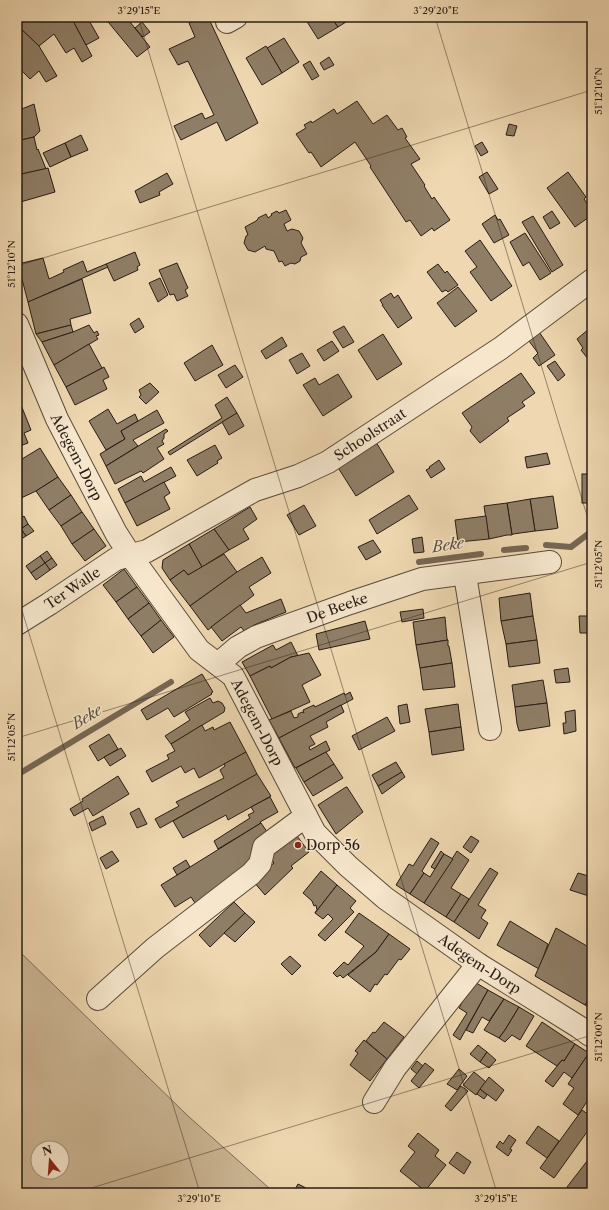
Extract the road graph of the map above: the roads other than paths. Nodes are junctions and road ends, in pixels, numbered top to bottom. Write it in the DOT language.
graph roads {
  1 [pos="592,280"];
  2 [pos="17,324"];
  3 [pos="130,555"];
  4 [pos="550,562"];
  5 [pos="465,575"];
  6 [pos="17,624"];
  7 [pos="218,664"];
  8 [pos="490,728"];
  9 [pos="306,816"];
  10 [pos="478,964"];
  11 [pos="98,999"];
  12 [pos="592,1035"];
  13 [pos="374,1102"];
  1 -- 3 [label="street, Schoolstraat"];
  2 -- 3 [label="street, Adegem-Dorp"];
  3 -- 6 [label="street, Ter Walle"];
  3 -- 7 [label="street, Adegem-Dorp"];
  4 -- 5 [label="street, De Beeke"];
  5 -- 7 [label="street, De Beeke"];
  5 -- 8 [label="street"];
  7 -- 9 [label="street, Adegem-Dorp"];
  9 -- 10 [label="street, Adegem-Dorp"];
  9 -- 11 [label="street"];
  10 -- 12 [label="street, Adegem-Dorp"];
  10 -- 13 [label="street"];
}
